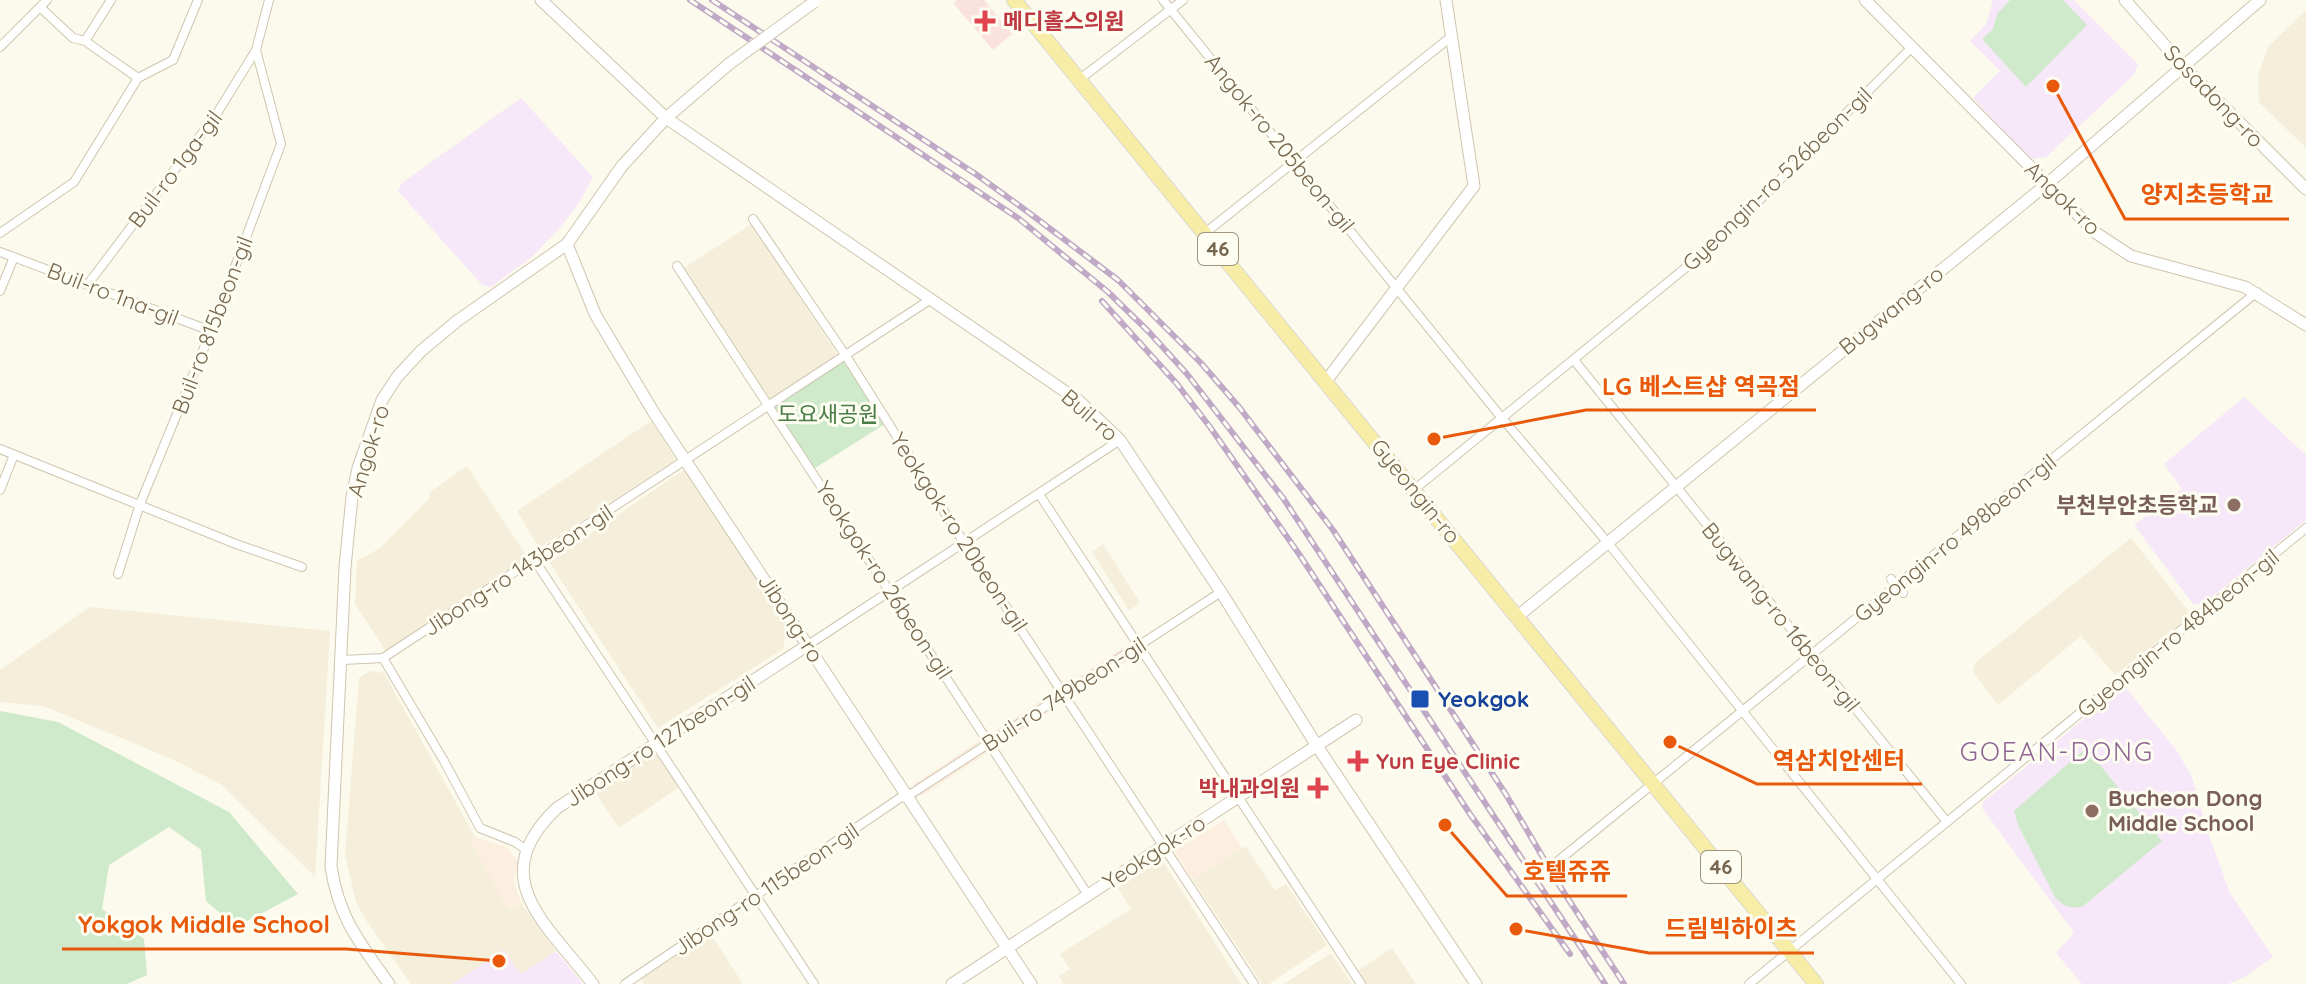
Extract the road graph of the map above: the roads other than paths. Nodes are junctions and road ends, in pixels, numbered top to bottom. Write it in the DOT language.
graph roads {
  1 [pos="47,0"];
  2 [pos="111,0"];
  3 [pos="198,0"];
  4 [pos="269,0"];
  5 [pos="541,0"];
  6 [pos="1014,0"];
  7 [pos="1163,0"];
  8 [pos="1183,0"];
  9 [pos="1446,0"];
  10 [pos="1865,0"];
  11 [pos="2125,0"];
  12 [pos="2260,0"];
  13 [pos="815,1"];
  14 [pos="41,8"];
  15 [pos="1171,10"];
  16 [pos="1452,36"];
  17 [pos="85,41"];
  18 [pos="0,47"];
  19 [pos="1912,47"];
  20 [pos="256,50"];
  21 [pos="2183,66"];
  22 [pos="138,78"];
  23 [pos="1080,79"];
  24 [pos="666,118"];
  25 [pos="281,144"];
  26 [pos="1294,160"];
  27 [pos="2047,184"];
  28 [pos="2306,189"];
  29 [pos="753,219"];
  30 [pos="0,233"];
  31 [pos="1205,233"];
  32 [pos="567,244"];
  33 [pos="0,252"];
  34 [pos="14,257"];
  35 [pos="677,266"];
  36 [pos="88,284"];
  37 [pos="1396,287"];
  38 [pos="0,291"];
  39 [pos="2257,292"];
  40 [pos="931,299"];
  41 [pos="2306,325"];
  42 [pos="211,331"];
  43 [pos="846,356"];
  44 [pos="1574,360"];
  45 [pos="1326,381"];
  46 [pos="770,406"];
  47 [pos="1501,417"];
  48 [pos="1120,440"];
  49 [pos="0,449"];
  50 [pos="14,455"];
  51 [pos="687,461"];
  52 [pos="1675,487"];
  53 [pos="1415,489"];
  54 [pos="0,490"];
  55 [pos="1039,494"];
  56 [pos="140,504"];
  57 [pos="2306,528"];
  58 [pos="964,543"];
  59 [pos="1608,543"];
  60 [pos="533,558"];
  61 [pos="302,567"];
  62 [pos="118,574"];
  63 [pos="891,591"];
  64 [pos="1221,592"];
  65 [pos="1518,616"];
  66 [pos="808,645"];
  67 [pos="1138,646"];
  68 [pos="1812,654"];
  69 [pos="383,658"];
  70 [pos="343,660"];
  71 [pos="1064,694"];
  72 [pos="1743,711"];
  73 [pos="1356,720"];
  74 [pos="655,742"];
  75 [pos="990,742"];
  76 [pos="1317,746"];
  77 [pos="1652,784"];
  78 [pos="908,796"];
  79 [pos="1238,797"];
  80 [pos="1947,822"];
  81 [pos="1163,846"];
  82 [pos="525,849"];
  83 [pos="1558,861"];
  84 [pos="1876,879"];
  85 [pos="1088,895"];
  86 [pos="755,896"];
  87 [pos="1008,948"];
  88 [pos="1789,951"];
  89 [pos="389,984"];
  90 [pos="593,984"];
  91 [pos="625,984"];
  92 [pos="814,984"];
  93 [pos="952,984"];
  94 [pos="1031,984"];
  95 [pos="1254,984"];
  96 [pos="1361,984"];
  97 [pos="1476,984"];
  98 [pos="1749,984"];
  99 [pos="1816,984"];
  100 [pos="1961,984"];
  1 -- 14 [label="street"];
  2 -- 17 [label="street"];
  3 -- 22 [label="street"];
  4 -- 20 [label="street, Buil-ro 1ga-gil"];
  5 -- 24 [label="street, Buil-ro"];
  6 -- 23 [label="main road, Gyeongin-ro / 46"];
  7 -- 15 [label="street, Angok-ro 205beon-gil"];
  8 -- 15 [label="street"];
  9 -- 16 [label="street"];
  10 -- 19 [label="street, Angok-ro"];
  11 -- 21 [label="street, Sosadong-ro"];
  12 -- 21 [label="street, Bugwang-ro"];
  13 -- 24 [label="street, Angok-ro, bridge"];
  14 -- 17 [label="street"];
  14 -- 18 [label="street"];
  15 -- 23 [label="street"];
  15 -- 26 [label="street, Angok-ro 205beon-gil"];
  16 -- 26 [label="street"];
  16 -- 37 [label="street"];
  17 -- 22 [label="street"];
  19 -- 27 [label="street, Angok-ro"];
  19 -- 44 [label="street, Gyeongin-ro 526beon-gil"];
  20 -- 25 [label="street, Buil-ro 1ga-gil"];
  20 -- 36 [label="street, Buil-ro 1ga-gil"];
  21 -- 27 [label="street, Bugwang-ro"];
  21 -- 28 [label="street, Sosadong-ro"];
  22 -- 30 [label="street"];
  23 -- 31 [label="main road, Gyeongin-ro / 46"];
  24 -- 32 [label="street, Angok-ro"];
  24 -- 40 [label="street, Buil-ro"];
  25 -- 42 [label="street, Buil-ro 815beon-gil"];
  26 -- 31 [label="street"];
  26 -- 37 [label="street, Angok-ro 205beon-gil"];
  27 -- 39 [label="street, Angok-ro"];
  27 -- 52 [label="street, Bugwang-ro"];
  29 -- 43 [label="street, Yeokgok-ro 20beon-gil"];
  31 -- 45 [label="main road, Gyeongin-ro / 46"];
  32 -- 51 [label="street, Jibong-ro"];
  32 -- 70 [label="street, Angok-ro"];
  33 -- 34 [label="street, Buil-ro 1na-gil"];
  34 -- 36 [label="street, Buil-ro 1na-gil"];
  34 -- 38 [label="street"];
  35 -- 46 [label="street, Yeokgok-ro 26beon-gil"];
  36 -- 42 [label="street, Buil-ro 1na-gil"];
  37 -- 45 [label="street"];
  37 -- 47 [label="street, Angok-ro 205beon-gil"];
  39 -- 41 [label="street, Angok-ro"];
  39 -- 68 [label="street, Gyeongin-ro 498beon-gil"];
  40 -- 43 [label="street, Jibong-ro 143beon-gil"];
  40 -- 48 [label="street, Buil-ro"];
  42 -- 56 [label="street, Buil-ro 815beon-gil"];
  43 -- 46 [label="street, Jibong-ro 143beon-gil"];
  43 -- 58 [label="street, Yeokgok-ro 20beon-gil"];
  44 -- 47 [label="street, Gyeongin-ro 526beon-gil"];
  44 -- 52 [label="street, Bugwang-ro 16beon-gil"];
  45 -- 53 [label="main road, Gyeongin-ro / 46"];
  46 -- 51 [label="street, Jibong-ro 143beon-gil"];
  46 -- 63 [label="street, Yeokgok-ro 26beon-gil"];
  47 -- 53 [label="street, Gyeongin-ro 526beon-gil"];
  47 -- 59 [label="street, Angok-ro 205beon-gil"];
  48 -- 55 [label="street"];
  48 -- 64 [label="street, Buil-ro"];
  49 -- 50 [label="street"];
  50 -- 54 [label="street"];
  50 -- 56 [label="street"];
  51 -- 60 [label="street, Jibong-ro 143beon-gil"];
  51 -- 66 [label="street, Jibong-ro"];
  52 -- 59 [label="street, Bugwang-ro"];
  52 -- 68 [label="street, Bugwang-ro 16beon-gil"];
  53 -- 65 [label="main road, Gyeongin-ro / 46"];
  55 -- 58 [label="street"];
  55 -- 67 [label="street"];
  56 -- 61 [label="street"];
  56 -- 62 [label="street, Buil-ro 815beon-gil"];
  57 -- 80 [label="street, Gyeongin-ro 484beon-gil"];
  58 -- 63 [label="street"];
  58 -- 71 [label="street, Yeokgok-ro 20beon-gil"];
  59 -- 65 [label="street, Bugwang-ro"];
  59 -- 72 [label="street, Angok-ro 205beon-gil"];
  60 -- 69 [label="street, Jibong-ro 143beon-gil"];
  60 -- 74 [label="street"];
  63 -- 66 [label="street"];
  63 -- 75 [label="street, Yeokgok-ro 26beon-gil"];
  64 -- 67 [label="street, Buil-ro 749beon-gil"];
  64 -- 76 [label="street, Buil-ro"];
  65 -- 77 [label="main road, Gyeongin-ro / 46"];
  66 -- 74 [label="street, Jibong-ro 127beon-gil"];
  66 -- 78 [label="street, Jibong-ro"];
  67 -- 71 [label="street, Buil-ro 749beon-gil"];
  67 -- 79 [label="street"];
  68 -- 72 [label="street, Gyeongin-ro 498beon-gil"];
  68 -- 80 [label="street, Bugwang-ro 16beon-gil"];
  69 -- 70 [label="street"];
  69 -- 82 [label="street"];
  70 -- 89 [label="street, Angok-ro"];
  71 -- 75 [label="street, Buil-ro 749beon-gil"];
  71 -- 81 [label="street, Yeokgok-ro 20beon-gil"];
  72 -- 77 [label="street, Gyeongin-ro 498beon-gil"];
  72 -- 84 [label="street, Angok-ro 205beon-gil"];
  73 -- 76 [label="street, Yeokgok-ro"];
  74 -- 82 [label="street, Jibong-ro 127beon-gil"];
  74 -- 86 [label="street"];
  75 -- 78 [label="street, Buil-ro 749beon-gil"];
  75 -- 85 [label="street, Yeokgok-ro 26beon-gil"];
  76 -- 79 [label="street, Yeokgok-ro"];
  76 -- 97 [label="street, Buil-ro"];
  77 -- 83 [label="street, Gyeongin-ro 498beon-gil"];
  77 -- 88 [label="main road, Gyeongin-ro / 46"];
  78 -- 86 [label="street, Jibong-ro 115beon-gil"];
  78 -- 87 [label="street, Jibong-ro"];
  79 -- 81 [label="street, Yeokgok-ro"];
  79 -- 96 [label="street"];
  80 -- 84 [label="street, Gyeongin-ro 484beon-gil"];
  81 -- 85 [label="street, Yeokgok-ro"];
  81 -- 95 [label="street, Yeokgok-ro 20beon-gil"];
  82 -- 90 [label="street"];
  84 -- 88 [label="street, Gyeongin-ro 484beon-gil"];
  84 -- 100 [label="street, Angok-ro 205beon-gil"];
  85 -- 87 [label="street, Yeokgok-ro"];
  86 -- 91 [label="street, Jibong-ro 115beon-gil"];
  86 -- 92 [label="street"];
  87 -- 93 [label="street, Yeokgok-ro"];
  87 -- 94 [label="street, Jibong-ro"];
  88 -- 98 [label="street, Gyeongin-ro 484beon-gil"];
  88 -- 99 [label="main road, Gyeongin-ro / 46"];
}
